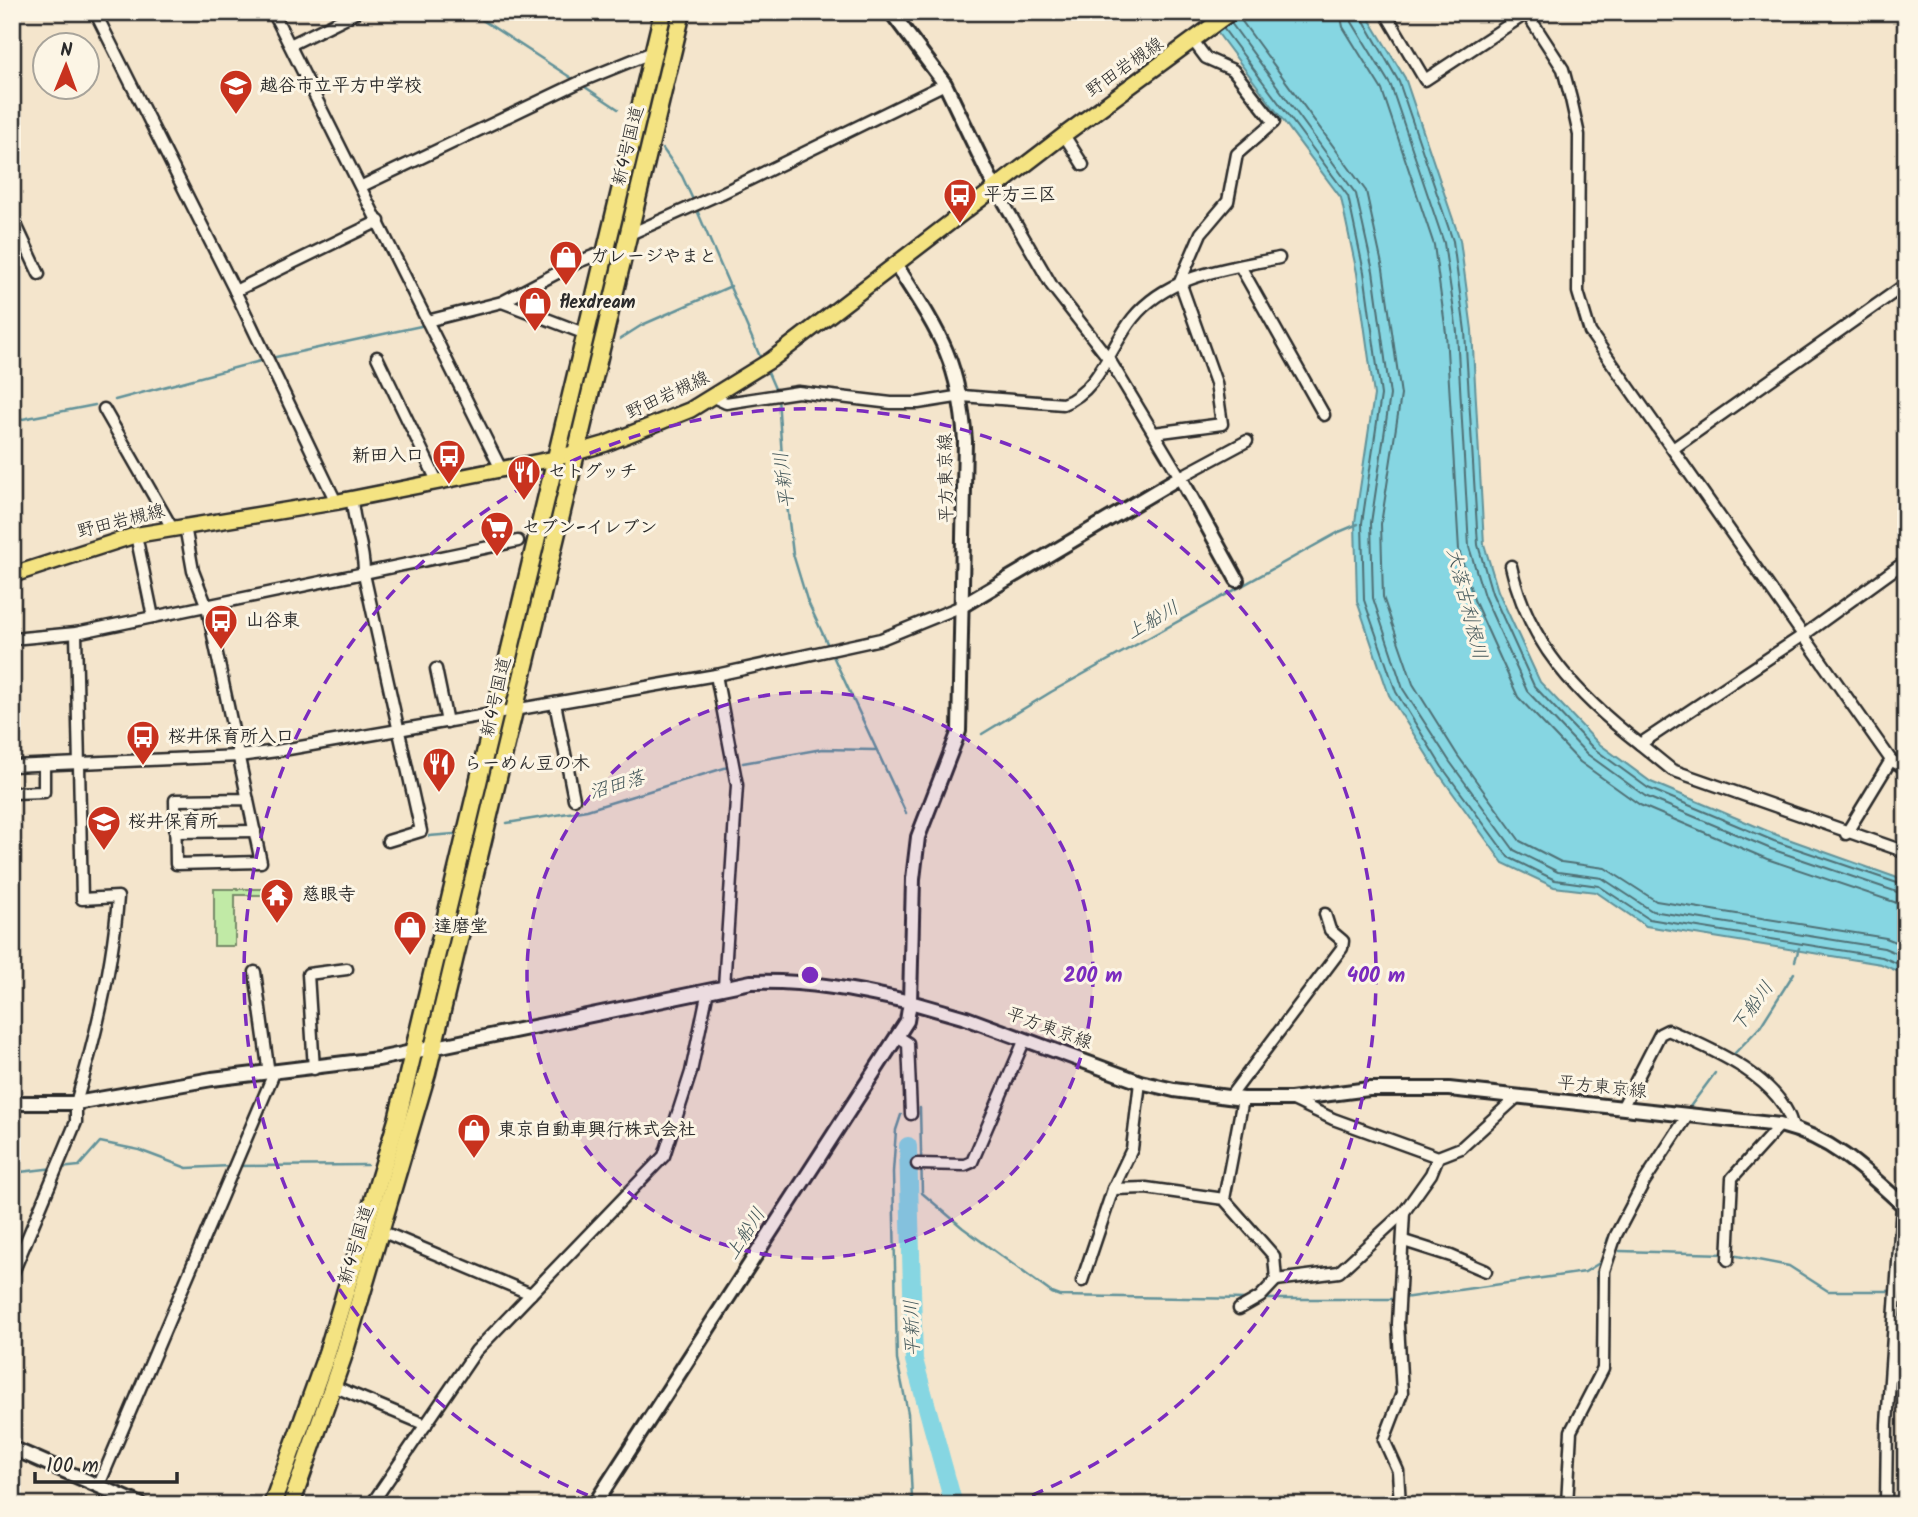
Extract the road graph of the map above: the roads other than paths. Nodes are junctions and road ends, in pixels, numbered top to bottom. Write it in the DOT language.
graph roads {
  1 [pos="95,12"];
  2 [pos="273,12"];
  3 [pos="357,12"];
  4 [pos="663,12"];
  5 [pos="681,12"];
  6 [pos="891,12"];
  7 [pos="1231,12"];
  8 [pos="1385,12"];
  9 [pos="1526,13"];
  10 [pos="1194,42"];
  11 [pos="290,45"];
  12 [pos="653,52"];
  13 [pos="945,83"];
  14 [pos="1064,135"];
  15 [pos="1083,165"];
  16 [pos="362,187"];
  17 [pos="995,188"];
  18 [pos="12,216"];
  19 [pos="379,220"];
  20 [pos="627,235"];
  21 [pos="606,251"];
  22 [pos="1279,258"];
  23 [pos="895,265"];
  24 [pos="1240,266"];
  25 [pos="39,274"];
  26 [pos="1180,282"];
  27 [pos="1906,284"];
  28 [pos="235,291"];
  29 [pos="502,302"];
  30 [pos="427,321"];
  31 [pos="586,334"];
  32 [pos="377,357"];
  33 [pos="1109,359"];
  34 [pos="962,396"];
  35 [pos="713,397"];
  36 [pos="104,409"];
  37 [pos="1324,415"];
  38 [pos="1154,433"];
  39 [pos="1247,441"];
  40 [pos="1675,448"];
  41 [pos="576,453"];
  42 [pos="557,458"];
  43 [pos="502,471"];
  44 [pos="1180,477"];
  45 [pos="438,483"];
  46 [pos="352,499"];
  47 [pos="336,502"];
  48 [pos="179,527"];
  49 [pos="136,535"];
  50 [pos="518,541"];
  51 [pos="1906,561"];
  52 [pos="1511,566"];
  53 [pos="364,574"];
  54 [pos="12,575"];
  55 [pos="1237,580"];
  56 [pos="207,607"];
  57 [pos="962,607"];
  58 [pos="153,617"];
  59 [pos="76,633"];
  60 [pos="1805,634"];
  61 [pos="12,639"];
  62 [pos="436,669"];
  63 [pos="716,675"];
  64 [pos="555,703"];
  65 [pos="514,710"];
  66 [pos="496,713"];
  67 [pos="447,722"];
  68 [pos="399,730"];
  69 [pos="1640,744"];
  70 [pos="239,756"];
  71 [pos="1891,760"];
  72 [pos="79,763"];
  73 [pos="44,765"];
  74 [pos="12,766"];
  75 [pos="1906,769"];
  76 [pos="12,793"];
  77 [pos="248,799"];
  78 [pos="574,799"];
  79 [pos="255,831"];
  80 [pos="175,832"];
  81 [pos="1846,834"];
  82 [pos="388,841"];
  83 [pos="1906,852"];
  84 [pos="1325,914"];
  85 [pos="347,969"];
  86 [pos="255,972"];
  87 [pos="724,987"];
  88 [pos="708,990"];
  89 [pos="910,1002"];
  90 [pos="897,1036"];
  91 [pos="1025,1039"];
  92 [pos="433,1048"];
  93 [pos="414,1052"];
  94 [pos="314,1069"];
  95 [pos="271,1073"];
  96 [pos="1140,1082"];
  97 [pos="1517,1097"];
  98 [pos="1229,1098"];
  99 [pos="1243,1099"];
  100 [pos="1291,1099"];
  101 [pos="12,1102"];
  102 [pos="76,1102"];
  103 [pos="1622,1108"];
  104 [pos="911,1114"];
  105 [pos="1688,1115"];
  106 [pos="1787,1127"];
  107 [pos="1438,1157"];
  108 [pos="917,1164"];
  109 [pos="1113,1189"];
  110 [pos="1224,1199"];
  111 [pos="1904,1204"];
  112 [pos="1404,1212"];
  113 [pos="382,1231"];
  114 [pos="1404,1241"];
  115 [pos="1728,1259"];
  116 [pos="1486,1272"];
  117 [pos="12,1275"];
  118 [pos="1276,1280"];
  119 [pos="1082,1281"];
  120 [pos="531,1294"];
  121 [pos="1238,1309"];
  122 [pos="333,1386"];
  123 [pos="426,1425"];
  124 [pos="12,1448"];
  125 [pos="99,1485"];
  126 [pos="1886,1504"];
  127 [pos="142,1505"];
  128 [pos="272,1505"];
  129 [pos="291,1505"];
  130 [pos="371,1505"];
  131 [pos="594,1505"];
  132 [pos="1401,1505"];
  133 [pos="1567,1505"];
  1 -- 28 [label="street"];
  2 -- 11 [label="street"];
  3 -- 11 [label="street"];
  4 -- 12 [label="highway, 新4号国道"];
  5 -- 20 [label="highway, 新4号国道"];
  6 -- 13 [label="street"];
  7 -- 10 [label="main road, 野田岩槻線"];
  8 -- 9 [label="street"];
  9 -- 40 [label="street"];
  10 -- 14 [label="main road, 野田岩槻線"];
  10 -- 26 [label="street"];
  11 -- 16 [label="street"];
  12 -- 16 [label="street"];
  12 -- 21 [label="highway, 新4号国道"];
  13 -- 17 [label="street"];
  13 -- 20 [label="street"];
  14 -- 15 [label="street"];
  14 -- 17 [label="main road, 野田岩槻線"];
  16 -- 19 [label="street"];
  17 -- 23 [label="main road, 野田岩槻線"];
  17 -- 33 [label="street"];
  18 -- 25 [label="street"];
  19 -- 28 [label="street"];
  19 -- 30 [label="street"];
  20 -- 41 [label="highway, 新4号国道"];
  21 -- 29 [label="street"];
  21 -- 31 [label="highway, 新4号国道"];
  22 -- 24 [label="street"];
  23 -- 34 [label="street, 平方東京線"];
  23 -- 35 [label="main road, 野田岩槻線"];
  24 -- 26 [label="street"];
  24 -- 37 [label="street"];
  26 -- 33 [label="street"];
  26 -- 38 [label="street"];
  27 -- 40 [label="street"];
  28 -- 47 [label="street"];
  29 -- 30 [label="street"];
  29 -- 31 [label="street"];
  30 -- 43 [label="street"];
  31 -- 42 [label="highway, 新4号国道"];
  32 -- 45 [label="street"];
  33 -- 34 [label="street"];
  33 -- 38 [label="street"];
  34 -- 35 [label="street"];
  34 -- 57 [label="street, 平方東京線"];
  35 -- 41 [label="main road, 野田岩槻線"];
  36 -- 48 [label="street"];
  38 -- 44 [label="street"];
  39 -- 44 [label="street"];
  40 -- 60 [label="street"];
  41 -- 42 [label="main road, 野田岩槻線"];
  41 -- 65 [label="highway, 新4号国道"];
  42 -- 43 [label="main road, 野田岩槻線"];
  42 -- 66 [label="highway, 新4号国道"];
  43 -- 45 [label="main road, 野田岩槻線"];
  44 -- 55 [label="street"];
  44 -- 57 [label="street"];
  45 -- 46 [label="main road, 野田岩槻線"];
  46 -- 47 [label="main road, 野田岩槻線"];
  46 -- 53 [label="street"];
  47 -- 48 [label="main road, 野田岩槻線"];
  48 -- 49 [label="main road, 野田岩槻線"];
  48 -- 56 [label="street"];
  49 -- 54 [label="main road, 野田岩槻線"];
  49 -- 58 [label="street"];
  50 -- 53 [label="street"];
  51 -- 60 [label="street"];
  52 -- 69 [label="street"];
  53 -- 56 [label="street"];
  53 -- 68 [label="street"];
  56 -- 58 [label="street"];
  56 -- 70 [label="street"];
  57 -- 63 [label="street"];
  57 -- 89 [label="street, 平方東京線"];
  58 -- 59 [label="street"];
  59 -- 61 [label="street"];
  59 -- 72 [label="street"];
  60 -- 69 [label="street"];
  60 -- 71 [label="street"];
  62 -- 67 [label="street"];
  63 -- 64 [label="street"];
  63 -- 87 [label="street"];
  64 -- 65 [label="street"];
  64 -- 78 [label="street"];
  65 -- 66 [label="street"];
  65 -- 92 [label="highway, 新4号国道"];
  66 -- 67 [label="street"];
  66 -- 93 [label="highway, 新4号国道"];
  67 -- 68 [label="street"];
  68 -- 70 [label="street"];
  68 -- 82 [label="street"];
  69 -- 81 [label="street"];
  70 -- 72 [label="street"];
  70 -- 77 [label="street"];
  71 -- 75 [label="street"];
  71 -- 81 [label="street"];
  72 -- 73 [label="street"];
  72 -- 102 [label="street"];
  73 -- 74 [label="street"];
  73 -- 76 [label="street"];
  77 -- 79 [label="street"];
  77 -- 80 [label="street"];
  79 -- 80 [label="street"];
  79 -- 80 [label="street"];
  81 -- 83 [label="street"];
  84 -- 98 [label="street"];
  85 -- 94 [label="street"];
  86 -- 95 [label="street"];
  87 -- 88 [label="street"];
  87 -- 89 [label="street"];
  88 -- 92 [label="street"];
  88 -- 120 [label="street"];
  89 -- 90 [label="street"];
  89 -- 91 [label="street, 平方東京線"];
  90 -- 104 [label="street"];
  90 -- 131 [label="street"];
  91 -- 96 [label="street, 平方東京線"];
  91 -- 108 [label="street"];
  92 -- 93 [label="street"];
  92 -- 113 [label="highway, 新4号国道"];
  93 -- 94 [label="street"];
  93 -- 128 [label="highway, 新4号国道"];
  94 -- 95 [label="street"];
  95 -- 102 [label="street"];
  95 -- 125 [label="street"];
  96 -- 98 [label="street, 平方東京線"];
  96 -- 109 [label="street"];
  97 -- 100 [label="street, 平方東京線"];
  97 -- 103 [label="street, 平方東京線"];
  97 -- 107 [label="street"];
  98 -- 99 [label="street, 平方東京線"];
  99 -- 100 [label="street, 平方東京線"];
  99 -- 110 [label="street"];
  100 -- 107 [label="street"];
  101 -- 102 [label="street"];
  102 -- 117 [label="street"];
  103 -- 105 [label="street, 平方東京線"];
  103 -- 106 [label="street"];
  105 -- 106 [label="street, 平方東京線"];
  105 -- 133 [label="street"];
  106 -- 111 [label="street, 平方東京線"];
  106 -- 115 [label="street"];
  107 -- 112 [label="street"];
  109 -- 110 [label="street"];
  109 -- 119 [label="street"];
  110 -- 118 [label="street"];
  111 -- 126 [label="street"];
  112 -- 114 [label="street"];
  112 -- 118 [label="street"];
  113 -- 120 [label="street"];
  113 -- 122 [label="highway, 新4号国道"];
  114 -- 116 [label="street"];
  114 -- 132 [label="street"];
  118 -- 121 [label="street"];
  120 -- 123 [label="street"];
  122 -- 123 [label="street"];
  122 -- 129 [label="highway, 新4号国道"];
  123 -- 130 [label="street"];
  124 -- 125 [label="street"];
  125 -- 127 [label="street"];
}
